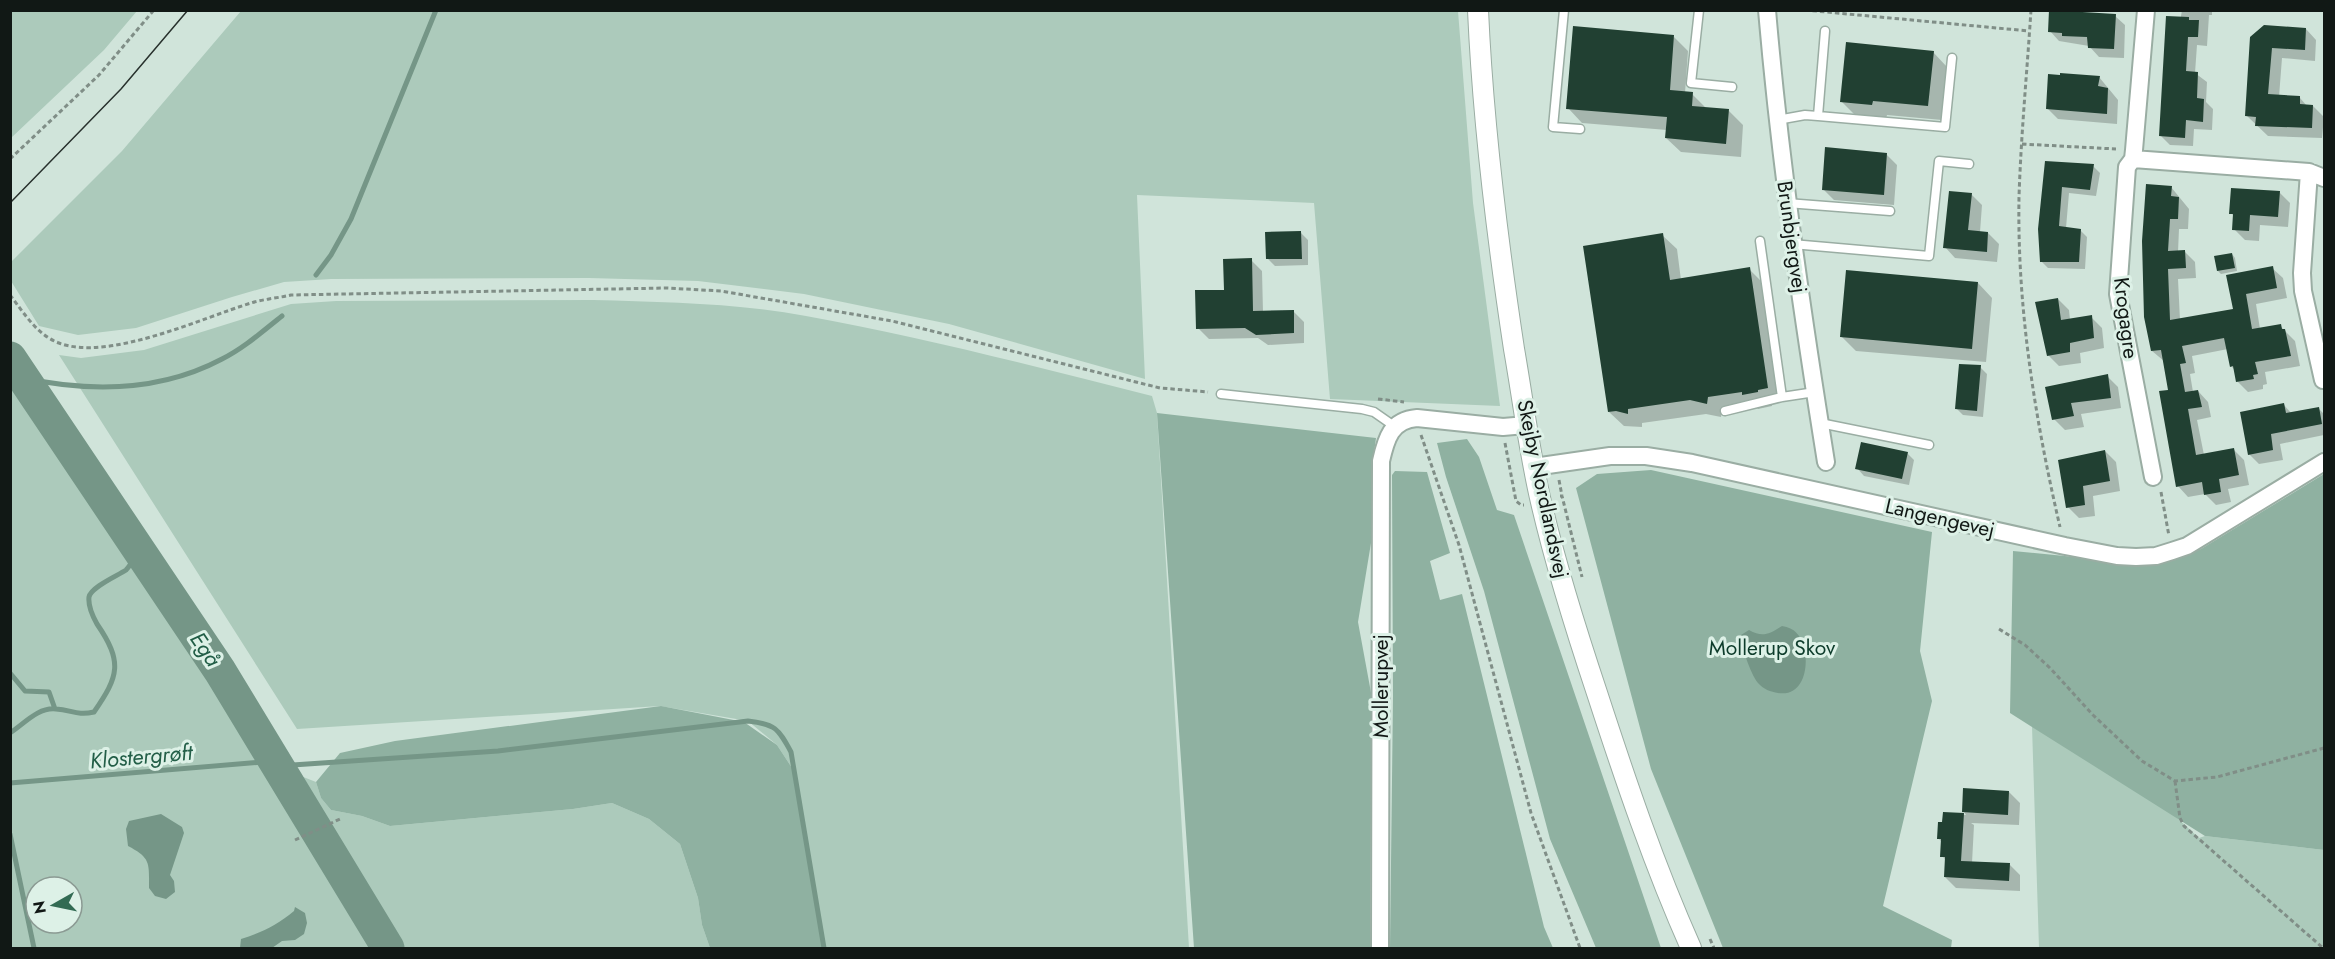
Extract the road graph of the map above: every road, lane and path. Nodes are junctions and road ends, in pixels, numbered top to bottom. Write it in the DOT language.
graph roads {
  1 [pos="154,10"];
  2 [pos="1478,10"];
  3 [pos="1564,10"];
  4 [pos="1699,10"];
  5 [pos="1767,10"];
  6 [pos="1805,10"];
  7 [pos="2031,10"];
  8 [pos="2146,10"];
  9 [pos="2029,30"];
  10 [pos="1825,31"];
  11 [pos="1952,58"];
  12 [pos="1732,87"];
  13 [pos="1818,116"];
  14 [pos="1776,120"];
  15 [pos="1580,129"];
  16 [pos="2022,144"];
  17 [pos="2134,155"];
  18 [pos="10,159"];
  19 [pos="1969,164"];
  20 [pos="2317,175"];
  21 [pos="1787,203"];
  22 [pos="1890,211"];
  23 [pos="1760,241"];
  24 [pos="1792,244"];
  25 [pos="10,295"];
  26 [pos="2323,380"];
  27 [pos="1815,392"];
  28 [pos="1221,394"];
  29 [pos="1782,397"];
  30 [pos="1725,411"];
  31 [pos="1417,418"];
  32 [pos="1820,423"];
  33 [pos="1527,425"];
  34 [pos="1394,426"];
  35 [pos="1929,444"];
  36 [pos="1826,462"];
  37 [pos="2325,462"];
  38 [pos="1534,467"];
  39 [pos="2153,477"];
  40 [pos="2065,546"];
  41 [pos="2172,551"];
  42 [pos="1999,629"];
  43 [pos="2325,748"];
  44 [pos="2175,781"];
  45 [pos="340,819"];
  46 [pos="295,840"];
  47 [pos="1380,948"];
  48 [pos="1580,948"];
  49 [pos="1691,948"];
  50 [pos="2323,948"];
  1 -- 18 [label="path"];
  2 -- 33 [label="street, Skejby Nordlandsvej"];
  3 -- 15 [label="lane"];
  4 -- 12 [label="lane"];
  5 -- 14 [label="street, Brunbjergvej"];
  6 -- 9 [label="path"];
  7 -- 9 [label="path"];
  8 -- 17 [label="street, Krogagre"];
  9 -- 16 [label="path"];
  10 -- 13 [label="lane"];
  11 -- 13 [label="lane"];
  13 -- 14 [label="lane"];
  14 -- 21 [label="street, Brunbjergvej"];
  16 -- 17 [label="path"];
  16 -- 40 [label="path"];
  17 -- 20 [label="street"];
  17 -- 39 [label="street, Krogagre"];
  19 -- 24 [label="lane"];
  20 -- 26 [label="street"];
  21 -- 22 [label="lane"];
  21 -- 24 [label="street, Brunbjergvej"];
  23 -- 29 [label="lane"];
  24 -- 27 [label="street, Brunbjergvej"];
  25 -- 28 [label="path"];
  27 -- 29 [label="lane"];
  27 -- 32 [label="street, Brunbjergvej"];
  28 -- 34 [label="lane"];
  29 -- 30 [label="lane"];
  31 -- 33 [label="street"];
  31 -- 34 [label="street"];
  31 -- 48 [label="path"];
  32 -- 35 [label="lane"];
  32 -- 36 [label="street, Brunbjergvej"];
  33 -- 38 [label="street, Skejby Nordlandsvej"];
  34 -- 47 [label="street, Mollerupvej"];
  37 -- 41 [label="street, Langengevej"];
  38 -- 40 [label="street, Langengevej"];
  38 -- 49 [label="street, Skejby Nordlandsvej"];
  39 -- 41 [label="path"];
  40 -- 41 [label="street, Langengevej"];
  42 -- 44 [label="path"];
  43 -- 44 [label="path"];
  44 -- 50 [label="path"];
  45 -- 46 [label="path"];
}
